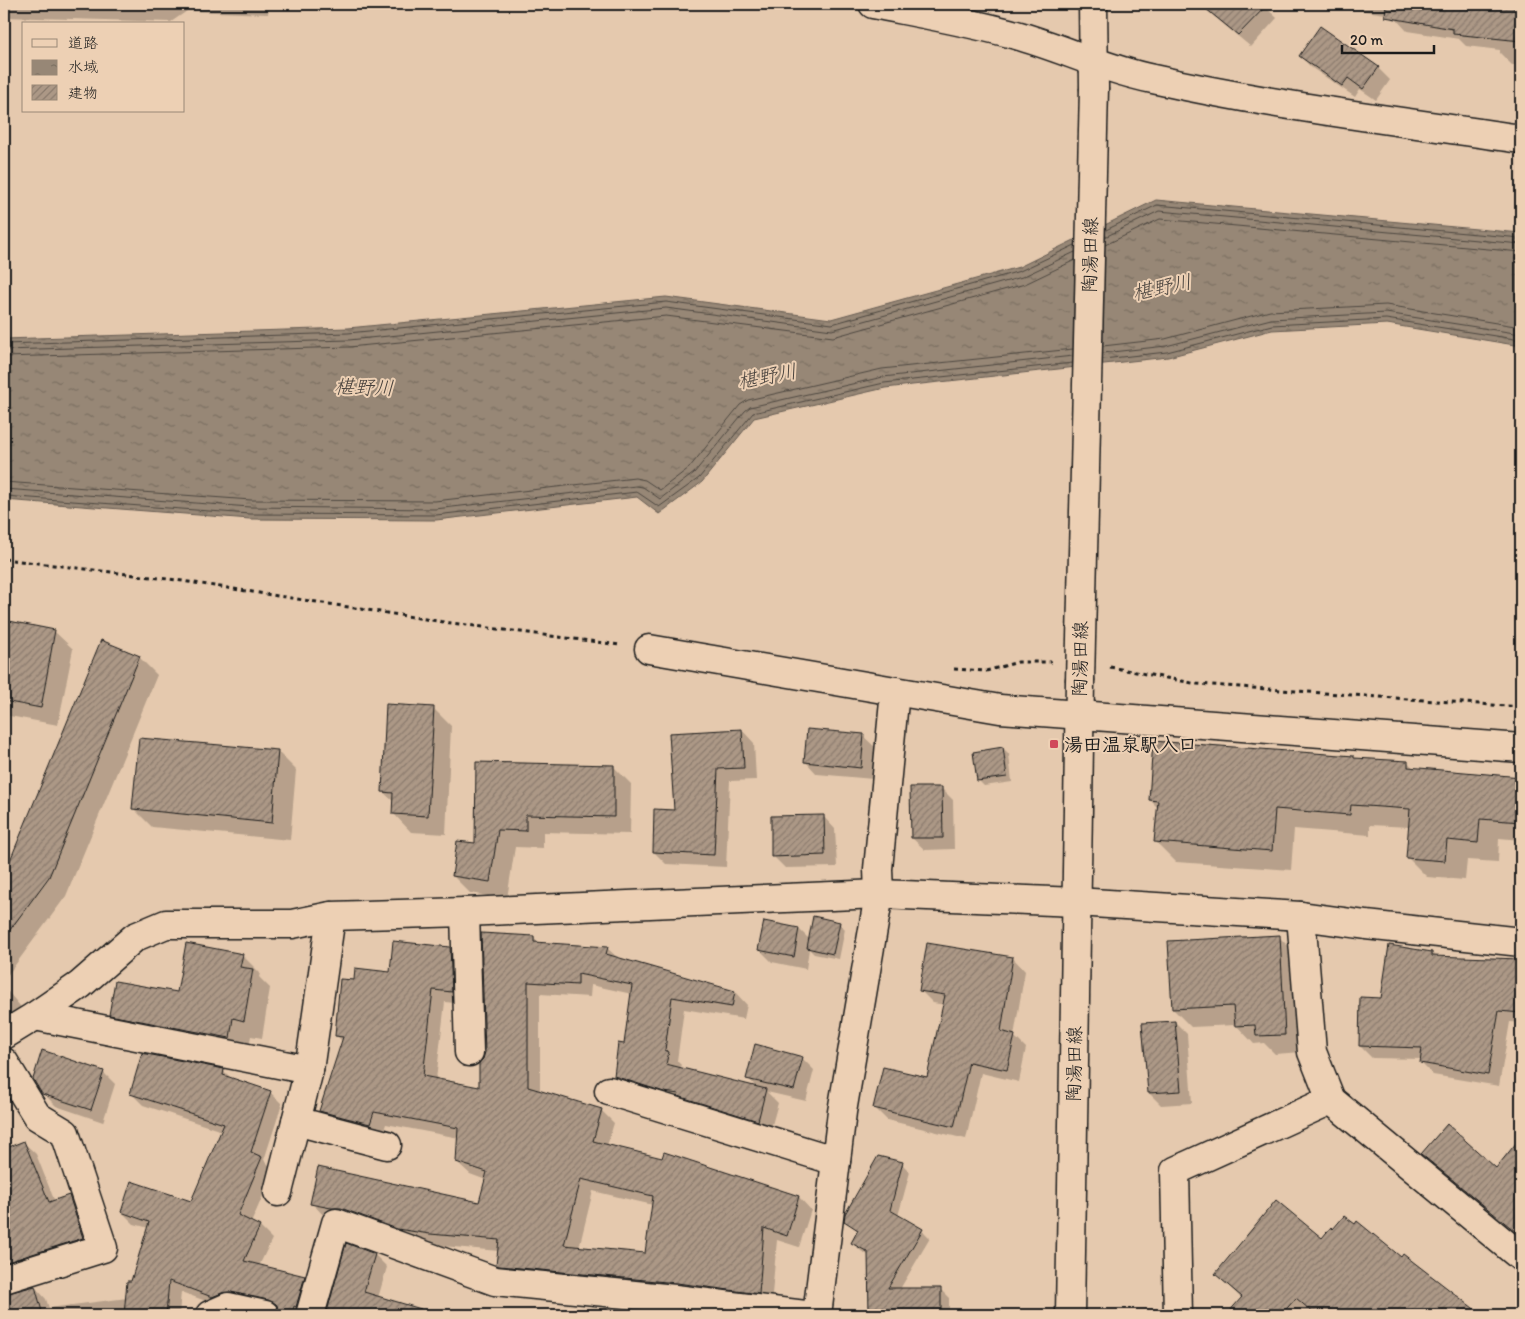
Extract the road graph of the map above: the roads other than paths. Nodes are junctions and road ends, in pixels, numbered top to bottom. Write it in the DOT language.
graph roads {
  1 [pos="873,4"];
  2 [pos="1093,4"];
  3 [pos="1094,75"];
  4 [pos="1521,139"];
  5 [pos="649,649"];
  6 [pos="895,691"];
  7 [pos="1079,714"];
  8 [pos="1521,748"];
  9 [pos="879,894"];
  10 [pos="1076,902"];
  11 [pos="465,912"];
  12 [pos="331,916"];
  13 [pos="1301,916"];
  14 [pos="1521,942"];
  15 [pos="35,1016"];
  16 [pos="4,1035"];
  17 [pos="468,1052"];
  18 [pos="4,1062"];
  19 [pos="309,1070"];
  20 [pos="609,1091"];
  21 [pos="1331,1100"];
  22 [pos="296,1121"];
  23 [pos="387,1145"];
  24 [pos="836,1161"];
  25 [pos="278,1192"];
  26 [pos="1521,1257"];
  27 [pos="4,1279"];
  28 [pos="210,1315"];
  29 [pos="265,1315"];
  30 [pos="310,1315"];
  31 [pos="805,1315"];
  32 [pos="817,1315"];
  33 [pos="1070,1315"];
  34 [pos="1178,1315"];
  1 -- 3 [label="street"];
  2 -- 3 [label="street, 陶湯田線"];
  3 -- 4 [label="street"];
  3 -- 7 [label="street, 陶湯田線, bridge"];
  5 -- 6 [label="street"];
  6 -- 7 [label="street"];
  6 -- 9 [label="street"];
  7 -- 8 [label="street"];
  7 -- 10 [label="street, 陶湯田線"];
  9 -- 10 [label="street"];
  9 -- 11 [label="street"];
  9 -- 24 [label="street"];
  10 -- 13 [label="street"];
  10 -- 33 [label="street, 陶湯田線"];
  11 -- 12 [label="street"];
  11 -- 17 [label="street"];
  12 -- 15 [label="street"];
  12 -- 19 [label="street"];
  13 -- 14 [label="street"];
  13 -- 21 [label="street"];
  15 -- 16 [label="street"];
  15 -- 19 [label="street"];
  18 -- 27 [label="street"];
  19 -- 22 [label="street"];
  20 -- 24 [label="street"];
  21 -- 26 [label="street"];
  21 -- 34 [label="street"];
  22 -- 23 [label="street"];
  22 -- 25 [label="street"];
  24 -- 32 [label="street"];
  28 -- 29 [label="street"];
  30 -- 31 [label="street"];
}
